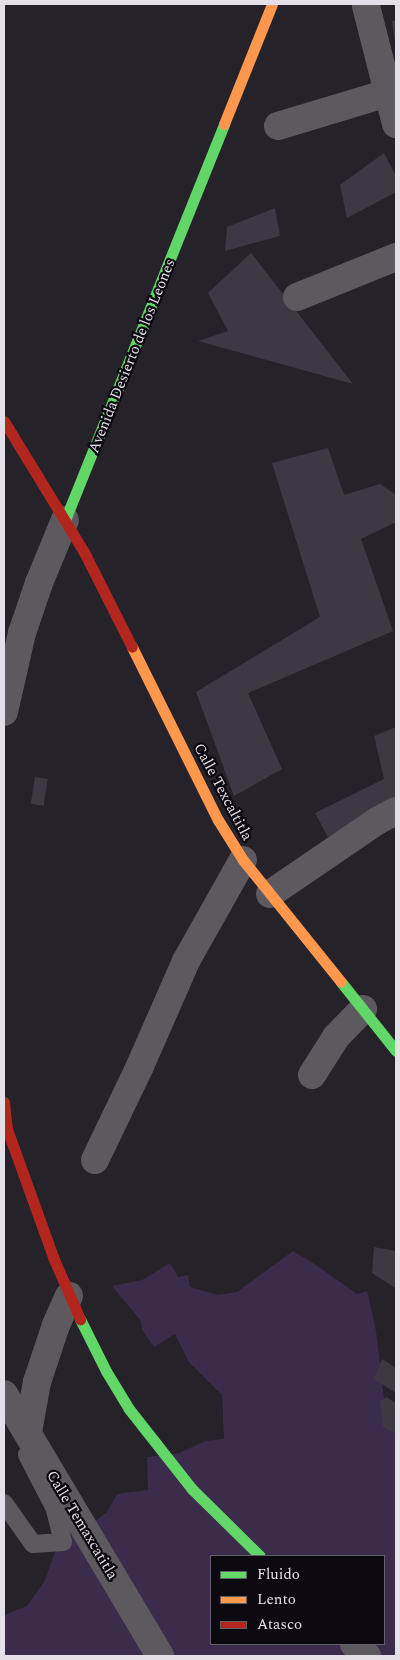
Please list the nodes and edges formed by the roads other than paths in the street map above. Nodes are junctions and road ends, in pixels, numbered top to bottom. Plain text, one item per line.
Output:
1 (272, 4) edge
2 (367, 5) edge
3 (386, 93) junction
4 (396, 124) edge
5 (278, 126) dead end
6 (396, 257) edge
7 (297, 297) dead end
8 (4, 421) edge
9 (65, 520) junction
10 (4, 712) edge
11 (396, 811) edge
12 (243, 860) junction
13 (270, 894) junction
14 (363, 1009) junction
15 (396, 1051) edge
16 (312, 1075) dead end
17 (4, 1102) edge
18 (95, 1160) dead end
19 (69, 1296) junction
20 (4, 1394) edge
21 (28, 1432) junction
22 (4, 1503) edge
23 (259, 1555) edge
24 (355, 1645) edge
25 (160, 1656) edge
26 (367, 1656) edge

1 - 9 street, Avenida Desierto de los Leones
2 - 3 street
3 - 4 street
3 - 5 street
6 - 7 street
8 - 9 street, Calle Texcaltitla
9 - 10 street, Avenida Desierto de los Leones
9 - 12 street, Calle Texcaltitla
11 - 13 street
12 - 13 street, Calle Texcaltitla
12 - 18 street
13 - 14 street, Calle Texcaltitla
14 - 15 street, Calle Texcaltitla
14 - 16 street
17 - 19 street
19 - 21 street
19 - 23 street
20 - 21 street, Calle Temaxcatitla
21 - 22 lane
21 - 25 street, Calle Temaxcatitla
24 - 26 street

